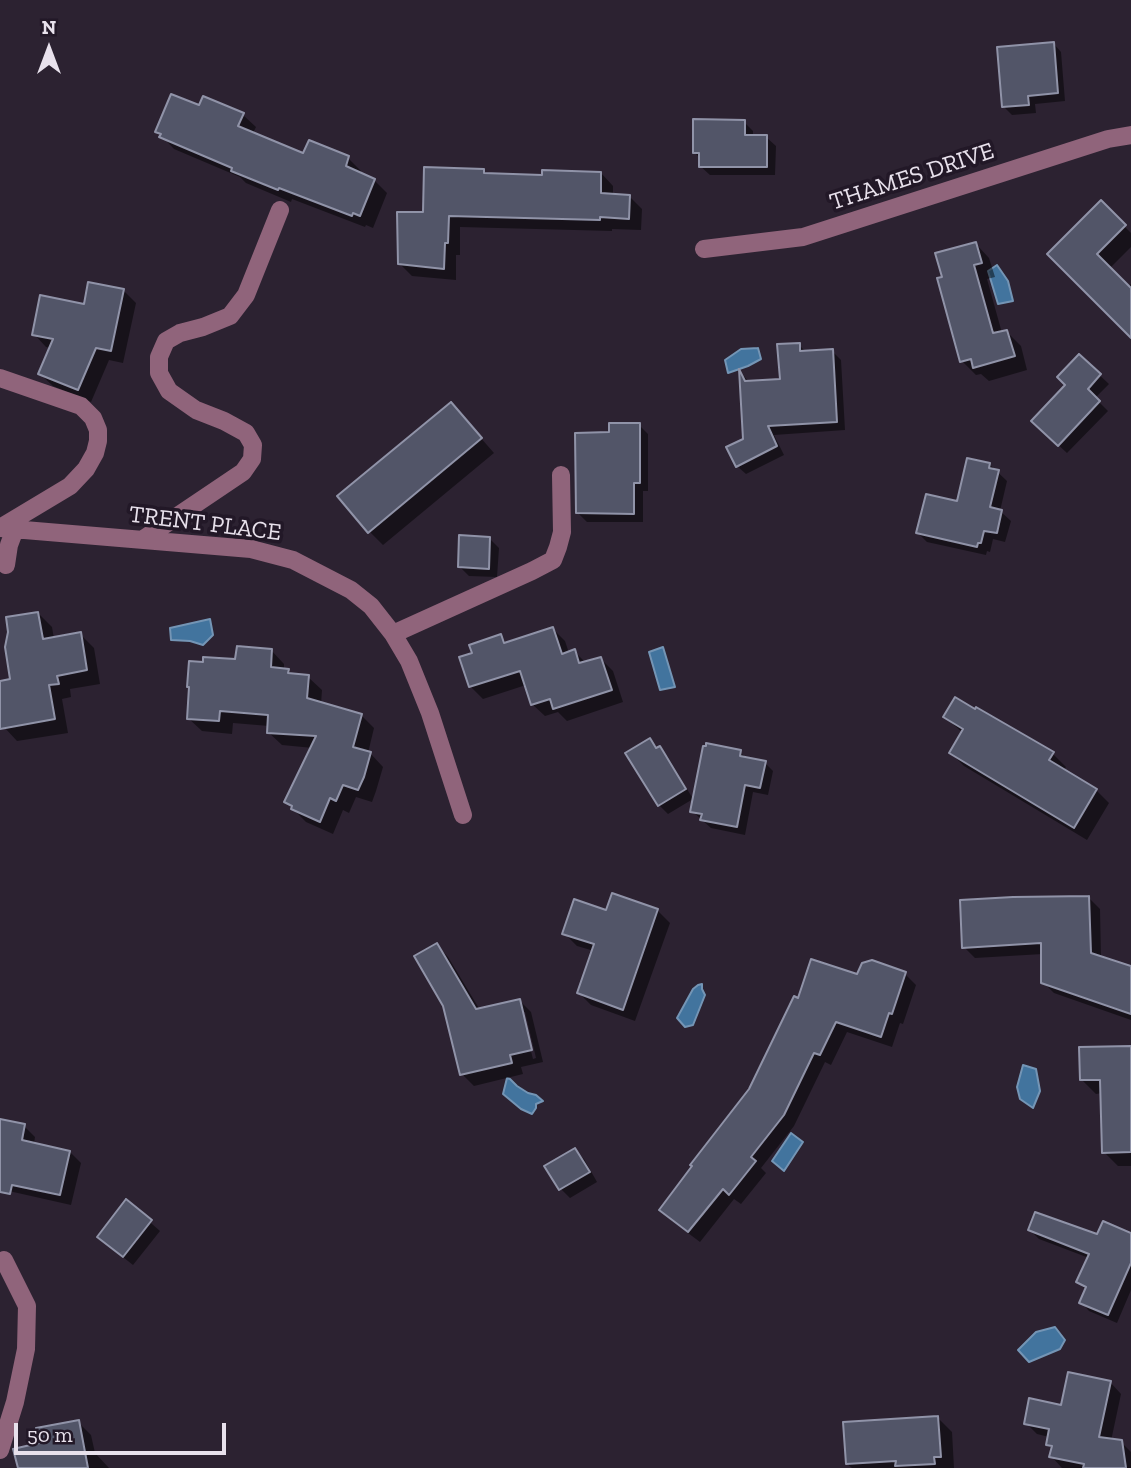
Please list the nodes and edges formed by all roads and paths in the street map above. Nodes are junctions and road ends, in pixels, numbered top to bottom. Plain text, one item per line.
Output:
1 (1131, 135) edge
2 (280, 210) dead end
3 (704, 249) dead end
4 (0, 378) edge
5 (561, 475) dead end
6 (5, 528) edge
7 (142, 540) junction
8 (6, 565) dead end
9 (393, 634) junction
10 (463, 816) dead end
11 (4, 1260) dead end
12 (0, 1450) edge

1 - 3 street, THAMES DRIVE
2 - 7 street
4 - 6 street
5 - 9 street
6 - 7 street, TRENT PLACE
6 - 8 street
7 - 9 street, TRENT PLACE
9 - 10 street, TRENT PLACE
11 - 12 street

